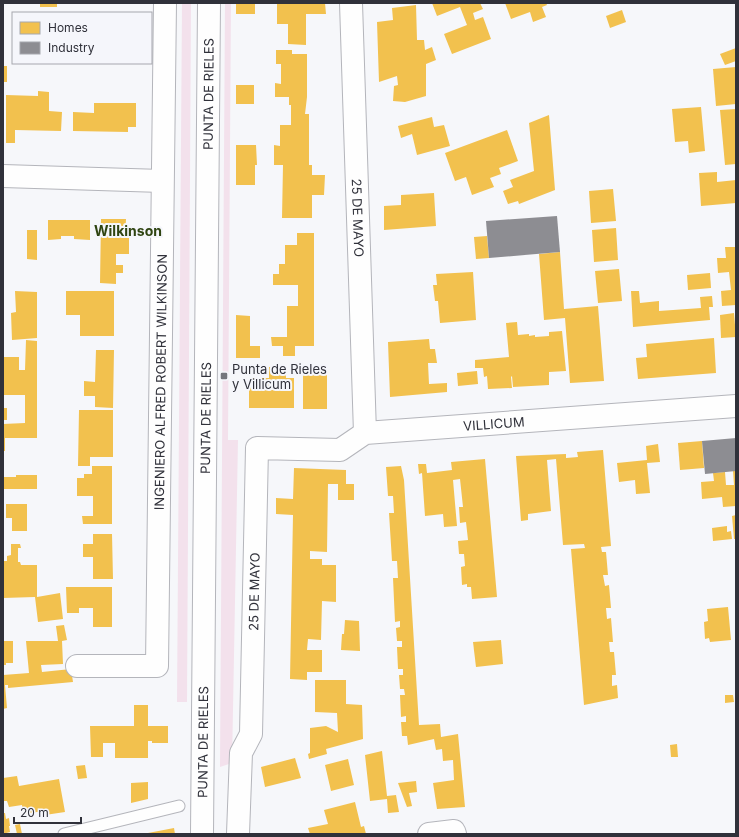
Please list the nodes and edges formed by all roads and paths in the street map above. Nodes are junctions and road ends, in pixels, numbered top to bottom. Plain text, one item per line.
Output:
1 (164, 3) edge
2 (208, 3) edge
3 (351, 3) edge
4 (3, 176) edge
5 (162, 181) junction
6 (736, 406) edge
7 (365, 434) junction
8 (256, 448) joint
9 (76, 666) dead end
10 (179, 806) dead end
11 (64, 834) edge
12 (202, 834) edge
13 (238, 834) edge
14 (429, 834) edge
15 (455, 834) edge

1 - 5 street, INGENIERO ALFRED ROBERT WILKINSON
2 - 12 street, PUNTA DE RIELES
3 - 7 street, 25 DE MAYO
4 - 5 street
5 - 9 street, INGENIERO ALFRED ROBERT WILKINSON
6 - 7 street, VILLICUM
7 - 8 street, VILLICUM
8 - 13 street, 25 DE MAYO
10 - 11 lane
14 - 15 street

